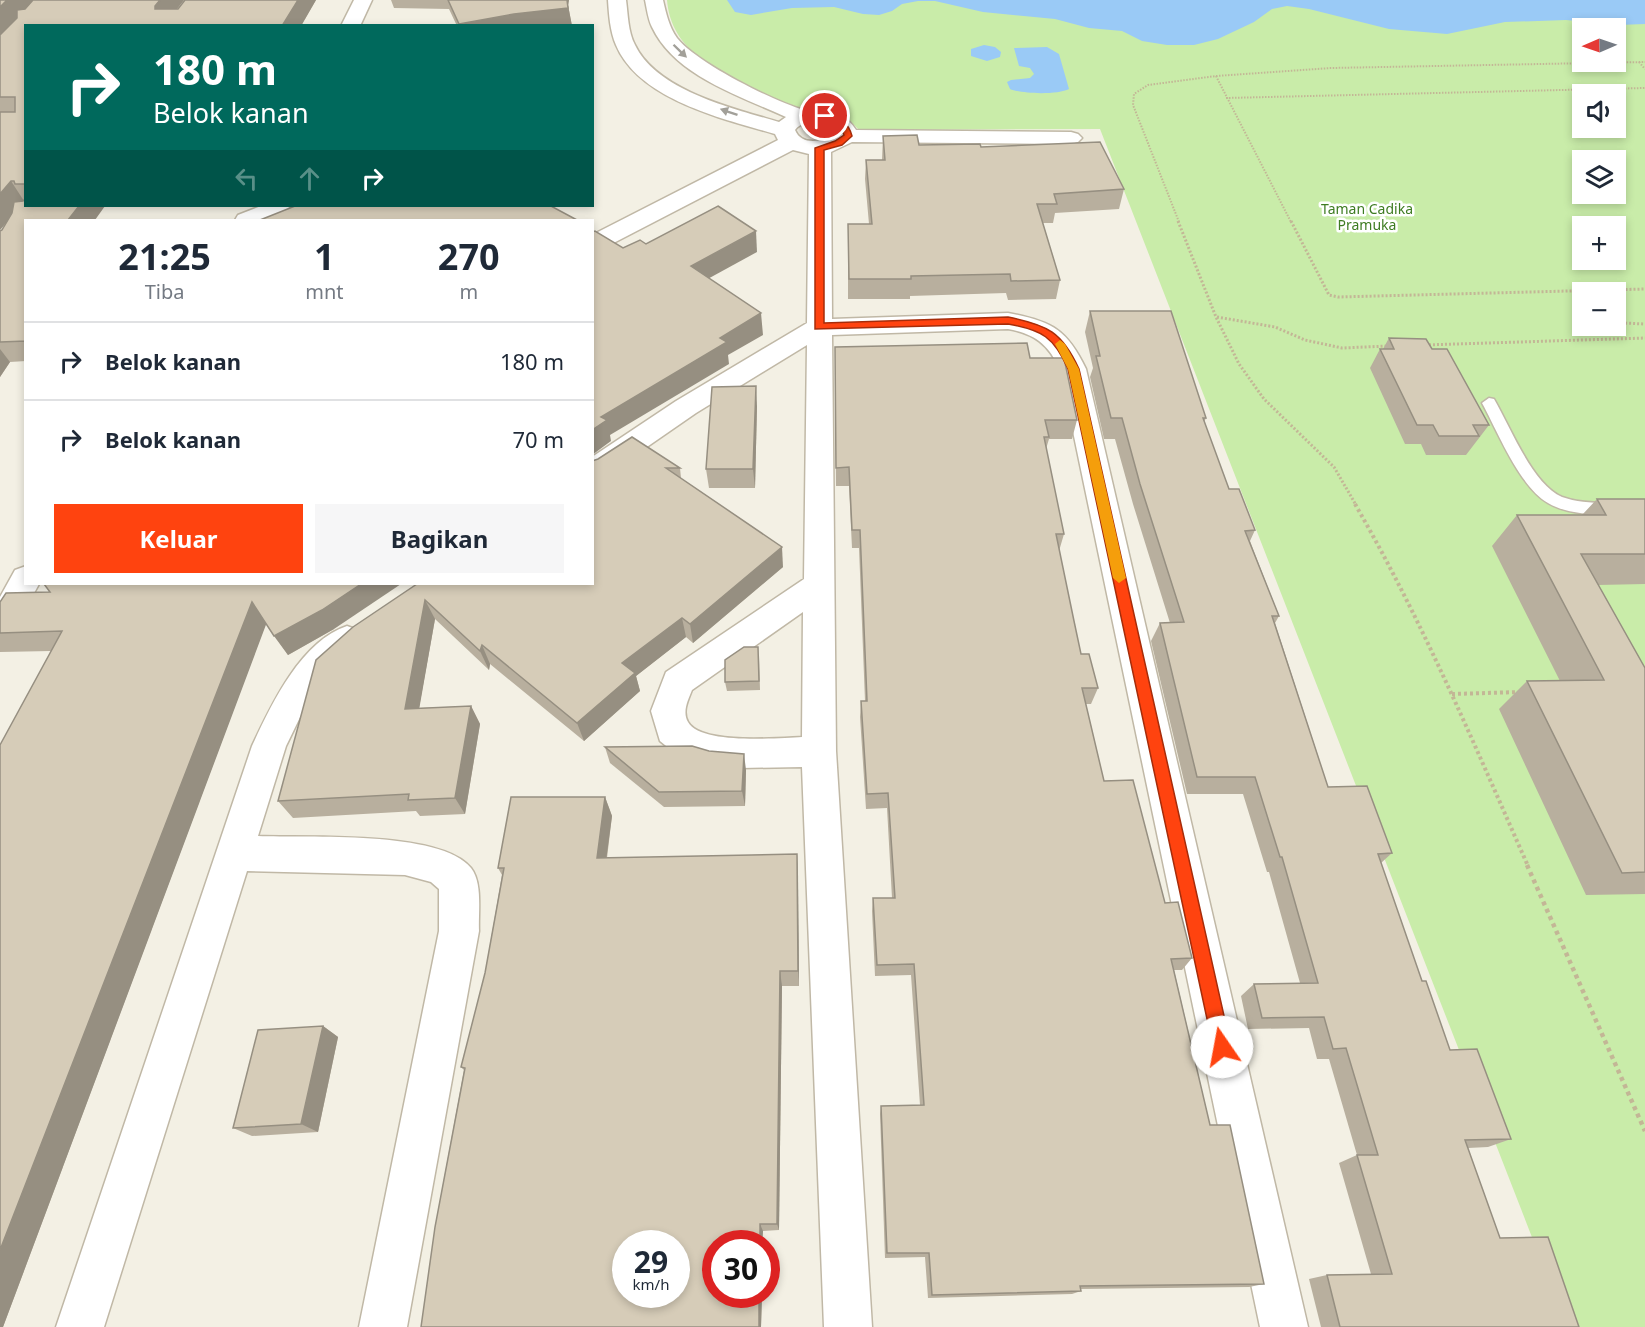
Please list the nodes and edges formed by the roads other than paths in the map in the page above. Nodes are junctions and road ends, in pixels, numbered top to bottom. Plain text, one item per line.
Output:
1 (363, 0) edge
2 (617, 0) edge
3 (654, 0) edge
4 (351, 24) edge
5 (804, 117) junction
6 (1071, 138) dead end
7 (811, 139) junction
8 (276, 207) edge
9 (246, 219) edge
10 (594, 244) edge
11 (818, 327) junction
12 (1489, 403) dead end
13 (594, 470) edge
14 (1645, 508) edge
15 (24, 566) edge
16 (0, 567) edge
17 (24, 582) edge
18 (820, 583) junction
19 (371, 622) edge
20 (0, 626) edge
21 (819, 751) junction
22 (235, 853) junction
23 (80, 1327) edge
24 (383, 1327) edge
25 (848, 1327) edge
26 (1284, 1327) edge

1 - 4 street
7 -> 2 street
3 -> 5 street
5 - 7 street
5 - 7 street
6 - 7 street
7 - 10 street
7 - 11 street
8 - 9 street
11 - 13 street
11 - 18 street
11 - 26 street
12 - 14 lane
15 - 16 street
17 - 20 street
18 - 21 street
18 - 21 street
19 - 22 street
21 - 25 street
22 - 23 street
22 - 24 street

